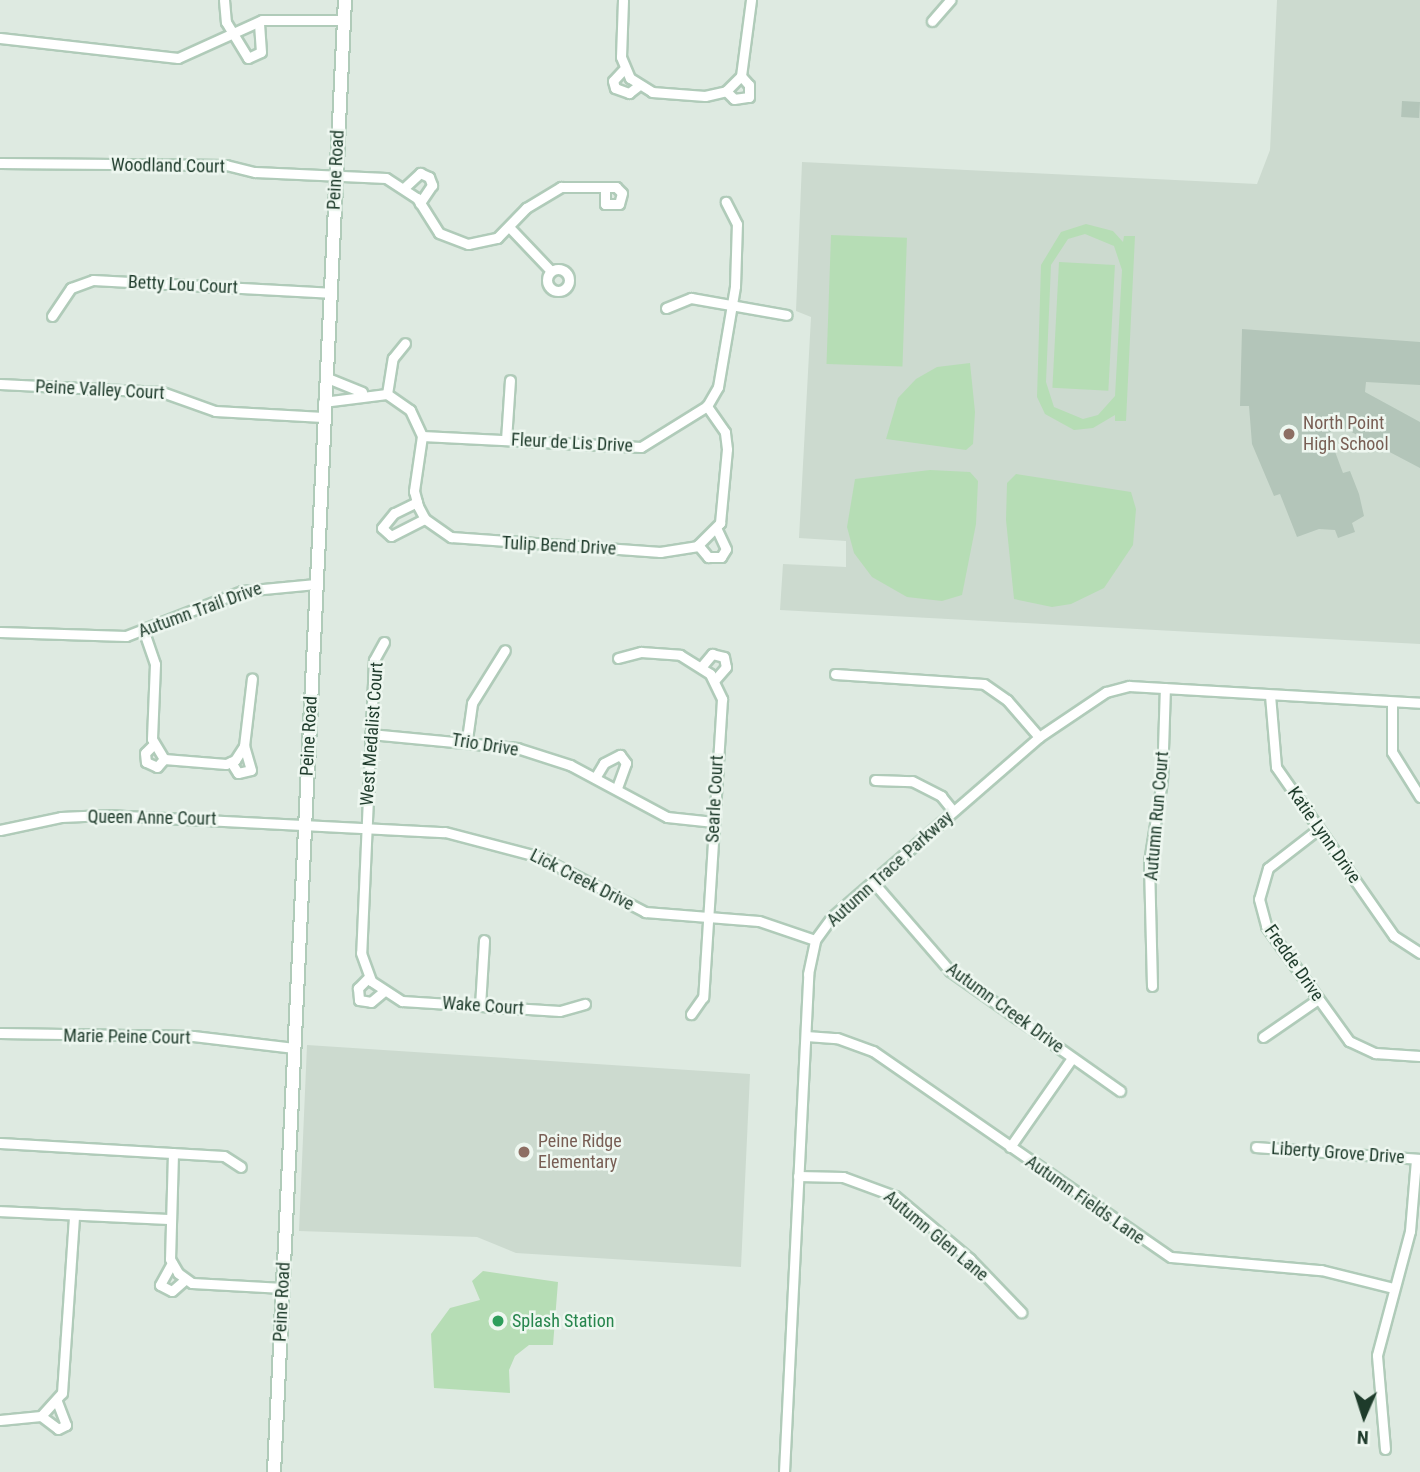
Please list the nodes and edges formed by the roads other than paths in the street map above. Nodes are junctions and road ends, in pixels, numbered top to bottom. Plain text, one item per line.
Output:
1 (224, 0) edge
2 (345, 0) edge
3 (623, 0) edge
4 (751, 0) edge
5 (950, 0) edge
6 (344, 20) junction
7 (932, 21) dead end
8 (259, 22) junction
9 (233, 32) junction
10 (0, 38) edge
11 (624, 69) junction
12 (741, 76) junction
13 (638, 86) junction
14 (726, 91) junction
15 (0, 163) edge
16 (336, 175) junction
17 (405, 187) junction
18 (605, 190) dead end
19 (726, 201) dead end
20 (419, 203) junction
21 (511, 229) junction
22 (551, 271) dead end
23 (330, 293) junction
24 (732, 303) junction
25 (666, 308) dead end
26 (787, 315) dead end
27 (52, 316) dead end
28 (405, 343) dead end
29 (325, 377) junction
30 (510, 380) dead end
31 (0, 384) edge
32 (367, 393) junction
33 (387, 394) junction
34 (323, 402) junction
35 (707, 406) junction
36 (323, 417) junction
37 (422, 436) junction
38 (506, 440) junction
39 (417, 502) junction
40 (425, 519) junction
41 (716, 528) junction
42 (698, 545) junction
43 (316, 584) junction
44 (0, 632) edge
45 (144, 632) junction
46 (384, 642) dead end
47 (505, 650) dead end
48 (618, 658) dead end
49 (702, 666) junction
50 (835, 674) dead end
51 (252, 678) dead end
52 (715, 681) junction
53 (1164, 688) junction
54 (1270, 695) junction
55 (1392, 702) junction
56 (1420, 703) edge
57 (370, 734) junction
58 (1039, 737) junction
59 (467, 740) junction
60 (244, 746) junction
61 (231, 762) junction
62 (595, 778) junction
63 (875, 780) dead end
64 (617, 788) junction
65 (1420, 797) edge
66 (953, 811) junction
67 (714, 822) junction
68 (305, 823) junction
69 (367, 827) junction
70 (0, 830) edge
71 (1317, 830) junction
72 (873, 882) junction
73 (709, 918) junction
74 (484, 940) dead end
75 (815, 940) junction
76 (1420, 953) edge
77 (369, 977) junction
78 (1152, 986) dead end
79 (383, 992) junction
80 (1318, 999) junction
81 (585, 1004) dead end
82 (480, 1006) junction
83 (691, 1014) dead end
84 (0, 1033) edge
85 (806, 1036) junction
86 (1263, 1037) dead end
87 (294, 1048) junction
88 (1420, 1056) edge
89 (1072, 1058) junction
90 (1119, 1091) dead end
91 (0, 1143) edge
92 (1010, 1147) junction
93 (1256, 1147) dead end
94 (173, 1153) junction
95 (1418, 1159) edge
96 (241, 1167) dead end
97 (799, 1176) junction
98 (0, 1211) edge
99 (74, 1215) junction
100 (169, 1219) junction
101 (172, 1263) junction
102 (186, 1279) junction
103 (283, 1288) junction
104 (1394, 1288) junction
105 (1021, 1312) dead end
106 (57, 1401) junction
107 (41, 1416) junction
108 (0, 1420) edge
109 (1385, 1449) dead end
110 (274, 1472) edge
111 (784, 1472) edge

1 - 9 street
2 - 6 street, Peine Road
3 - 11 street
4 - 12 street
5 - 7 street
6 - 8 street
6 - 16 street, Peine Road
8 - 9 street
8 - 9 street
9 - 10 street
11 - 13 street
11 - 13 street
12 - 14 street
12 - 14 street
13 - 14 street
15 - 16 street, Woodland Court
16 - 17 street, Woodland Court
16 - 23 street, Peine Road
17 - 20 street
17 - 20 street
18 - 21 street
19 - 24 street
20 - 21 street
21 - 22 street
23 - 27 street, Betty Lou Court
23 - 29 street, Peine Road
24 - 25 street
24 - 26 street
24 - 35 street
28 - 33 street
29 - 32 street
29 - 34 street, Peine Road
30 - 38 street
31 - 36 street, Peine Valley Court
32 - 33 street
32 - 34 street
33 - 37 street
34 - 36 street, Peine Road
35 - 38 street, Fleur de Lis Drive
35 - 41 street, Tulip Bend Drive
36 - 43 street, Peine Road
37 - 38 street, Fleur de Lis Drive
37 - 39 street
39 - 40 street
39 - 40 street
40 - 42 street, Tulip Bend Drive
41 - 42 street
41 - 42 street, Tulip Bend Drive
43 - 45 street, Autumn Trail Drive
43 - 68 street, Peine Road
44 - 45 street, Autumn Trail Drive
45 - 61 street
46 - 57 street, West Medalist Court
47 - 59 street
48 - 49 street, Searle Court
49 - 52 street, Searle Court
49 - 52 street, Searle Court
50 - 58 street
51 - 60 street
52 - 67 street, Searle Court
53 - 54 street, Autumn Trace Parkway
53 - 58 street, Autumn Trace Parkway
53 - 78 street, Autumn Run Court
54 - 55 street, Autumn Trace Parkway
54 - 71 street, Katie Lynn Drive
55 - 56 street, Autumn Trace Parkway
55 - 65 street
57 - 59 street, Trio Drive
57 - 69 street, West Medalist Court
58 - 66 street, Autumn Trace Parkway
59 - 62 street, Trio Drive
60 - 61 street
60 - 61 street
62 - 64 street, Trio Drive
62 - 64 street
63 - 66 street
64 - 67 street, Trio Drive
66 - 72 street, Autumn Trace Parkway
67 - 73 street, Searle Court
68 - 69 street, Lick Creek Drive
68 - 70 street, Queen Anne Court
68 - 87 street, Peine Road
69 - 73 street, Lick Creek Drive
69 - 77 street, Wake Court
71 - 76 street, Katie Lynn Drive
71 - 80 street, Fredde Drive
72 - 75 street, Autumn Trace Parkway
72 - 89 street, Autumn Creek Drive
73 - 75 street, Lick Creek Drive
73 - 83 street, Searle Court
74 - 82 street
75 - 85 street, Autumn Trace Parkway
77 - 79 street
77 - 79 street, Wake Court
79 - 82 street, Wake Court
80 - 86 street
80 - 88 street, Fredde Drive
81 - 82 street, Wake Court
84 - 87 street, Marie Peine Court
85 - 92 street, Autumn Fields Lane
85 - 97 street, Autumn Trace Parkway
87 - 103 street, Peine Road
89 - 90 street, Autumn Creek Drive
89 - 92 street
91 - 94 street
92 - 104 street, Autumn Fields Lane
93 - 95 street, Liberty Grove Drive
94 - 96 street
94 - 100 street
95 - 104 street
97 - 105 street, Autumn Glen Lane
97 - 111 street, Autumn Trace Parkway
98 - 99 street
99 - 100 street
99 - 106 street
100 - 101 street
101 - 102 street
101 - 102 street
102 - 103 street
103 - 110 street, Peine Road
104 - 109 street
106 - 107 street
106 - 107 street
107 - 108 street

